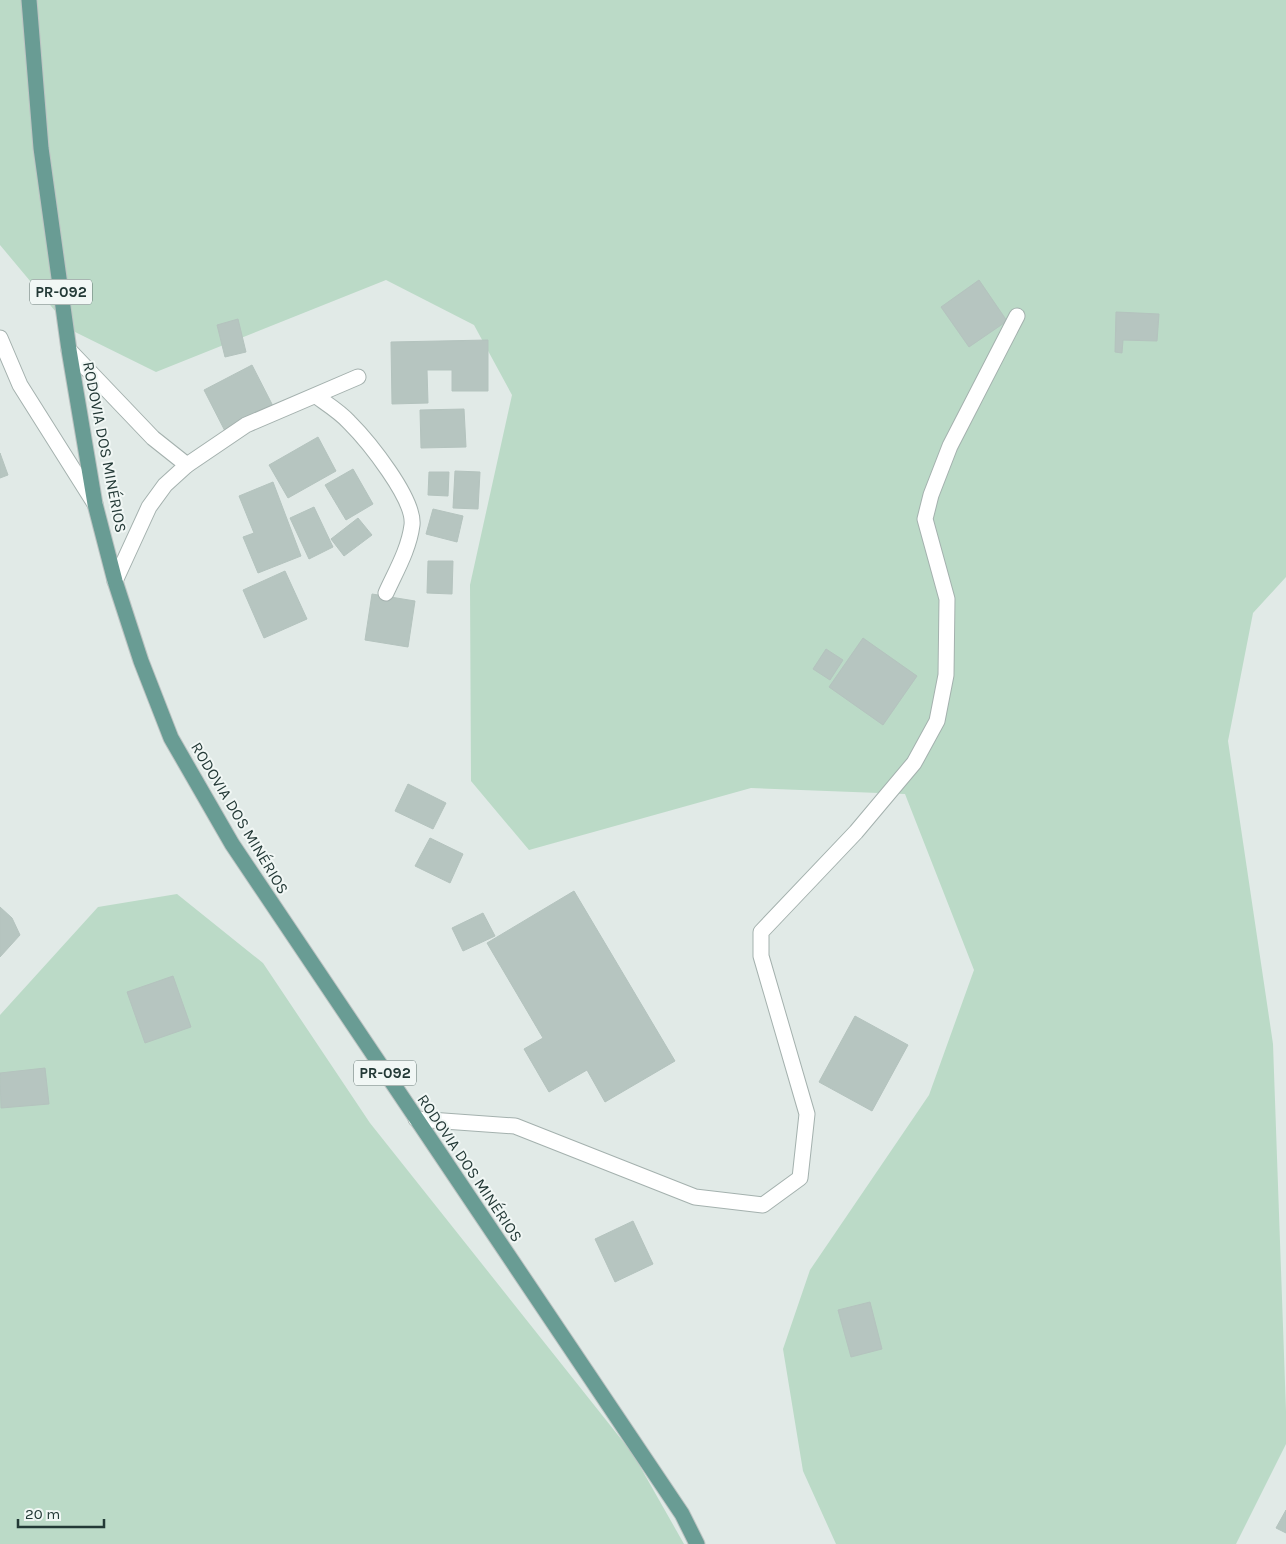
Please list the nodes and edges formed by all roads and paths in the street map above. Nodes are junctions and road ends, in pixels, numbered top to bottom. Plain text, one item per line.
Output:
1 (29, 0) edge
2 (1017, 316) dead end
3 (0, 338) edge
4 (69, 350) junction
5 (358, 376) dead end
6 (316, 396) junction
7 (186, 465) junction
8 (95, 504) junction
9 (115, 581) junction
10 (386, 593) dead end
11 (416, 1119) junction
12 (697, 1544) edge

1 - 4 main road, RODOVIA DOS MINÉRIOS / PR-092
2 - 11 street
3 - 8 street
4 - 7 street
4 - 8 main road, RODOVIA DOS MINÉRIOS / PR-092
5 - 6 street
6 - 7 street
6 - 10 street
7 - 9 street
8 - 9 main road, RODOVIA DOS MINÉRIOS / PR-092
9 - 11 main road, RODOVIA DOS MINÉRIOS / PR-092
11 - 12 main road, RODOVIA DOS MINÉRIOS / PR-092

